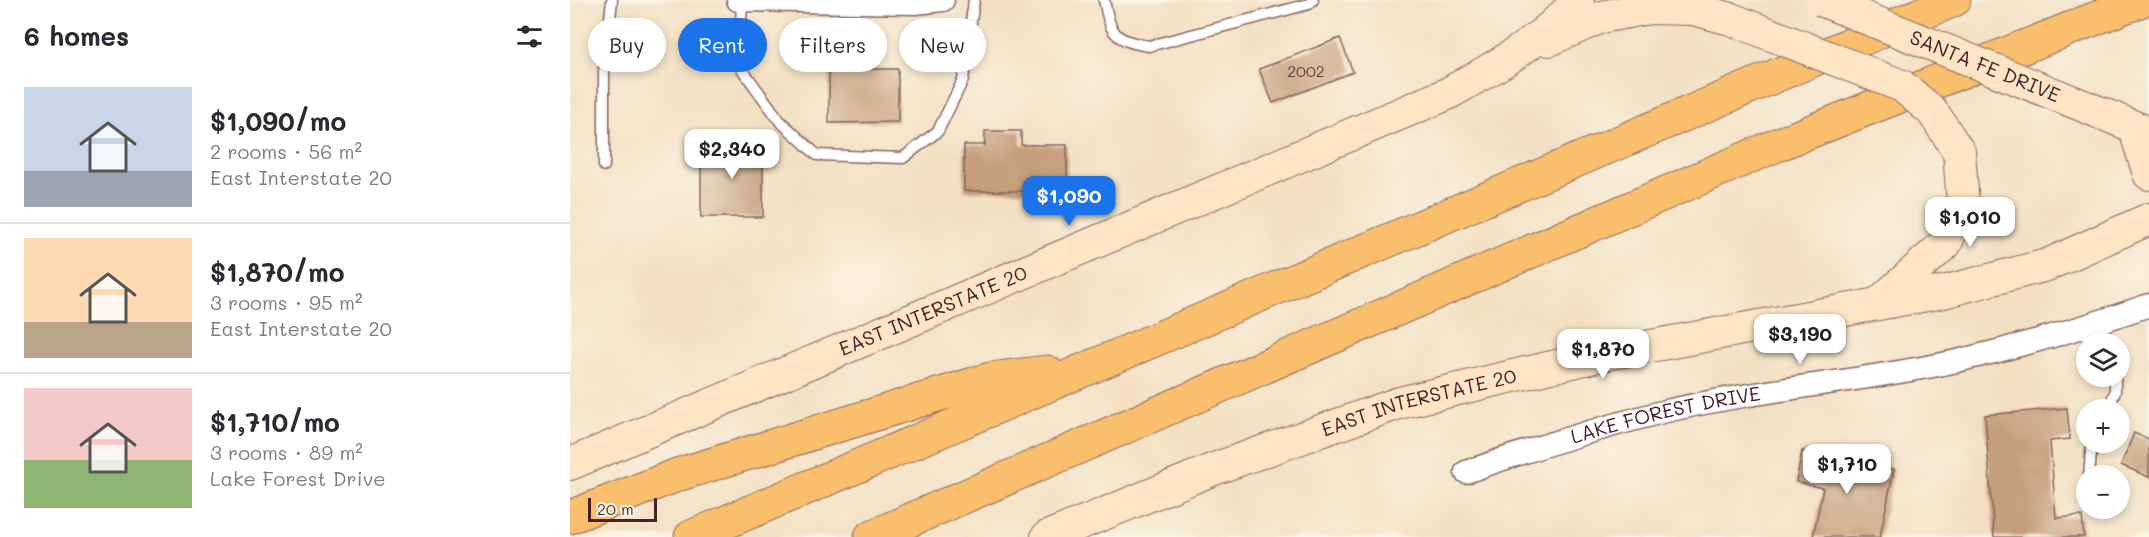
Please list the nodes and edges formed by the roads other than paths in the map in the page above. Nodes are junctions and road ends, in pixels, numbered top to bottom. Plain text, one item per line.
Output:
1 (612, 0) edge
2 (740, 0) edge
3 (943, 0) edge
4 (974, 0) edge
5 (1104, 0) edge
6 (1313, 0) edge
7 (1821, 0) edge
8 (1954, 0) edge
9 (2142, 0) edge
10 (1571, 4) edge
11 (1512, 57) junction
12 (2142, 130) edge
13 (604, 166) dead end
14 (2149, 174) edge
15 (2149, 219) edge
16 (1881, 302) junction
17 (2149, 305) edge
18 (2093, 333) edge
19 (2076, 338) edge
20 (1084, 368) junction
21 (570, 464) edge
22 (1466, 472) dead end
23 (570, 517) edge
24 (691, 537) edge
25 (871, 537) edge
26 (1047, 537) edge

1 - 13 lane
2 - 3 street
2 - 4 lane
5 - 6 lane
7 - 12 main road, SANTA FE DRIVE, bridge
8 - 20 highway
9 - 25 highway
10 - 11 main road, EAST INTERSTATE 20
11 - 16 main road, bridge
11 - 21 main road, EAST INTERSTATE 20
12 - 14 main road
15 - 16 main road, EAST INTERSTATE 20
16 - 26 main road, EAST INTERSTATE 20
17 - 18 street, LAKE FOREST DRIVE
19 - 22 street, LAKE FOREST DRIVE
20 - 23 highway
20 - 24 highway

